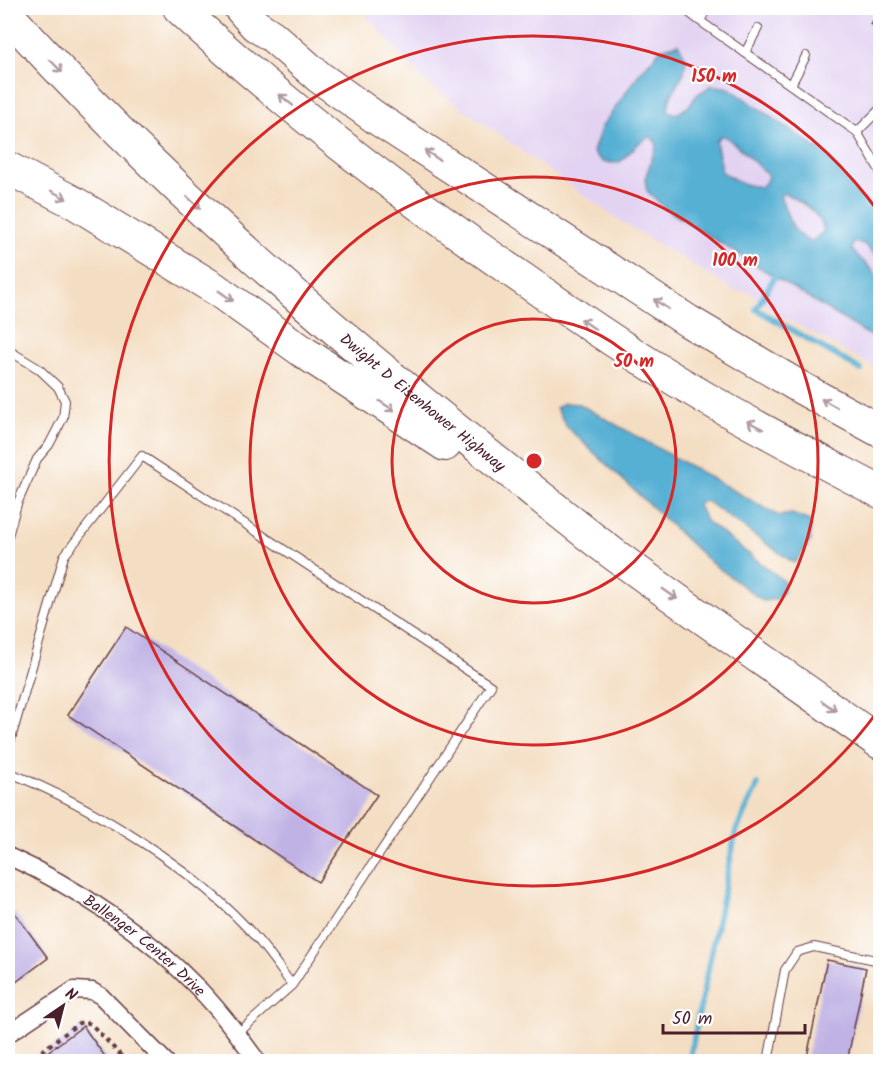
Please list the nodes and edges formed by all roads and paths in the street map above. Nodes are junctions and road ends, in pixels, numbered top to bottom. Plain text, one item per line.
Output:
1 (179, 8) edge
2 (683, 8) edge
3 (707, 8) edge
4 (248, 16) edge
5 (11, 19) edge
6 (700, 21) junction
7 (758, 28) dead end
8 (745, 53) junction
9 (807, 56) dead end
10 (791, 85) junction
11 (880, 109) edge
12 (857, 132) junction
13 (8, 168) edge
14 (880, 171) edge
15 (482, 251) junction
16 (8, 350) edge
17 (880, 431) edge
18 (880, 492) edge
19 (8, 536) edge
20 (622, 560) junction
21 (880, 743) edge
22 (8, 749) edge
23 (8, 772) edge
24 (8, 856) edge
25 (880, 961) edge
26 (292, 984) junction
27 (8, 1034) edge
28 (237, 1034) junction
29 (27, 1062) edge
30 (127, 1062) edge
31 (166, 1062) edge
32 (258, 1062) edge
33 (768, 1062) edge

15 -> 1 highway
2 - 6 lane
3 - 6 lane
4 - 15 highway
17 -> 4 highway
5 -> 20 highway, Dwight D Eisenhower Highway
6 - 8 lane
7 - 8 lane
8 - 10 lane
9 - 10 lane
10 - 12 lane
11 - 12 lane
12 - 14 lane
13 -> 20 highway
18 -> 15 highway
16 - 19 lane
20 -> 21 highway, Dwight D Eisenhower Highway
22 - 26 lane
23 - 26 lane
24 - 28 street, Ballenger Center Drive
25 - 33 lane
26 - 28 lane
27 - 31 street
28 - 32 street, Ballenger Center Drive
29 - 30 path

